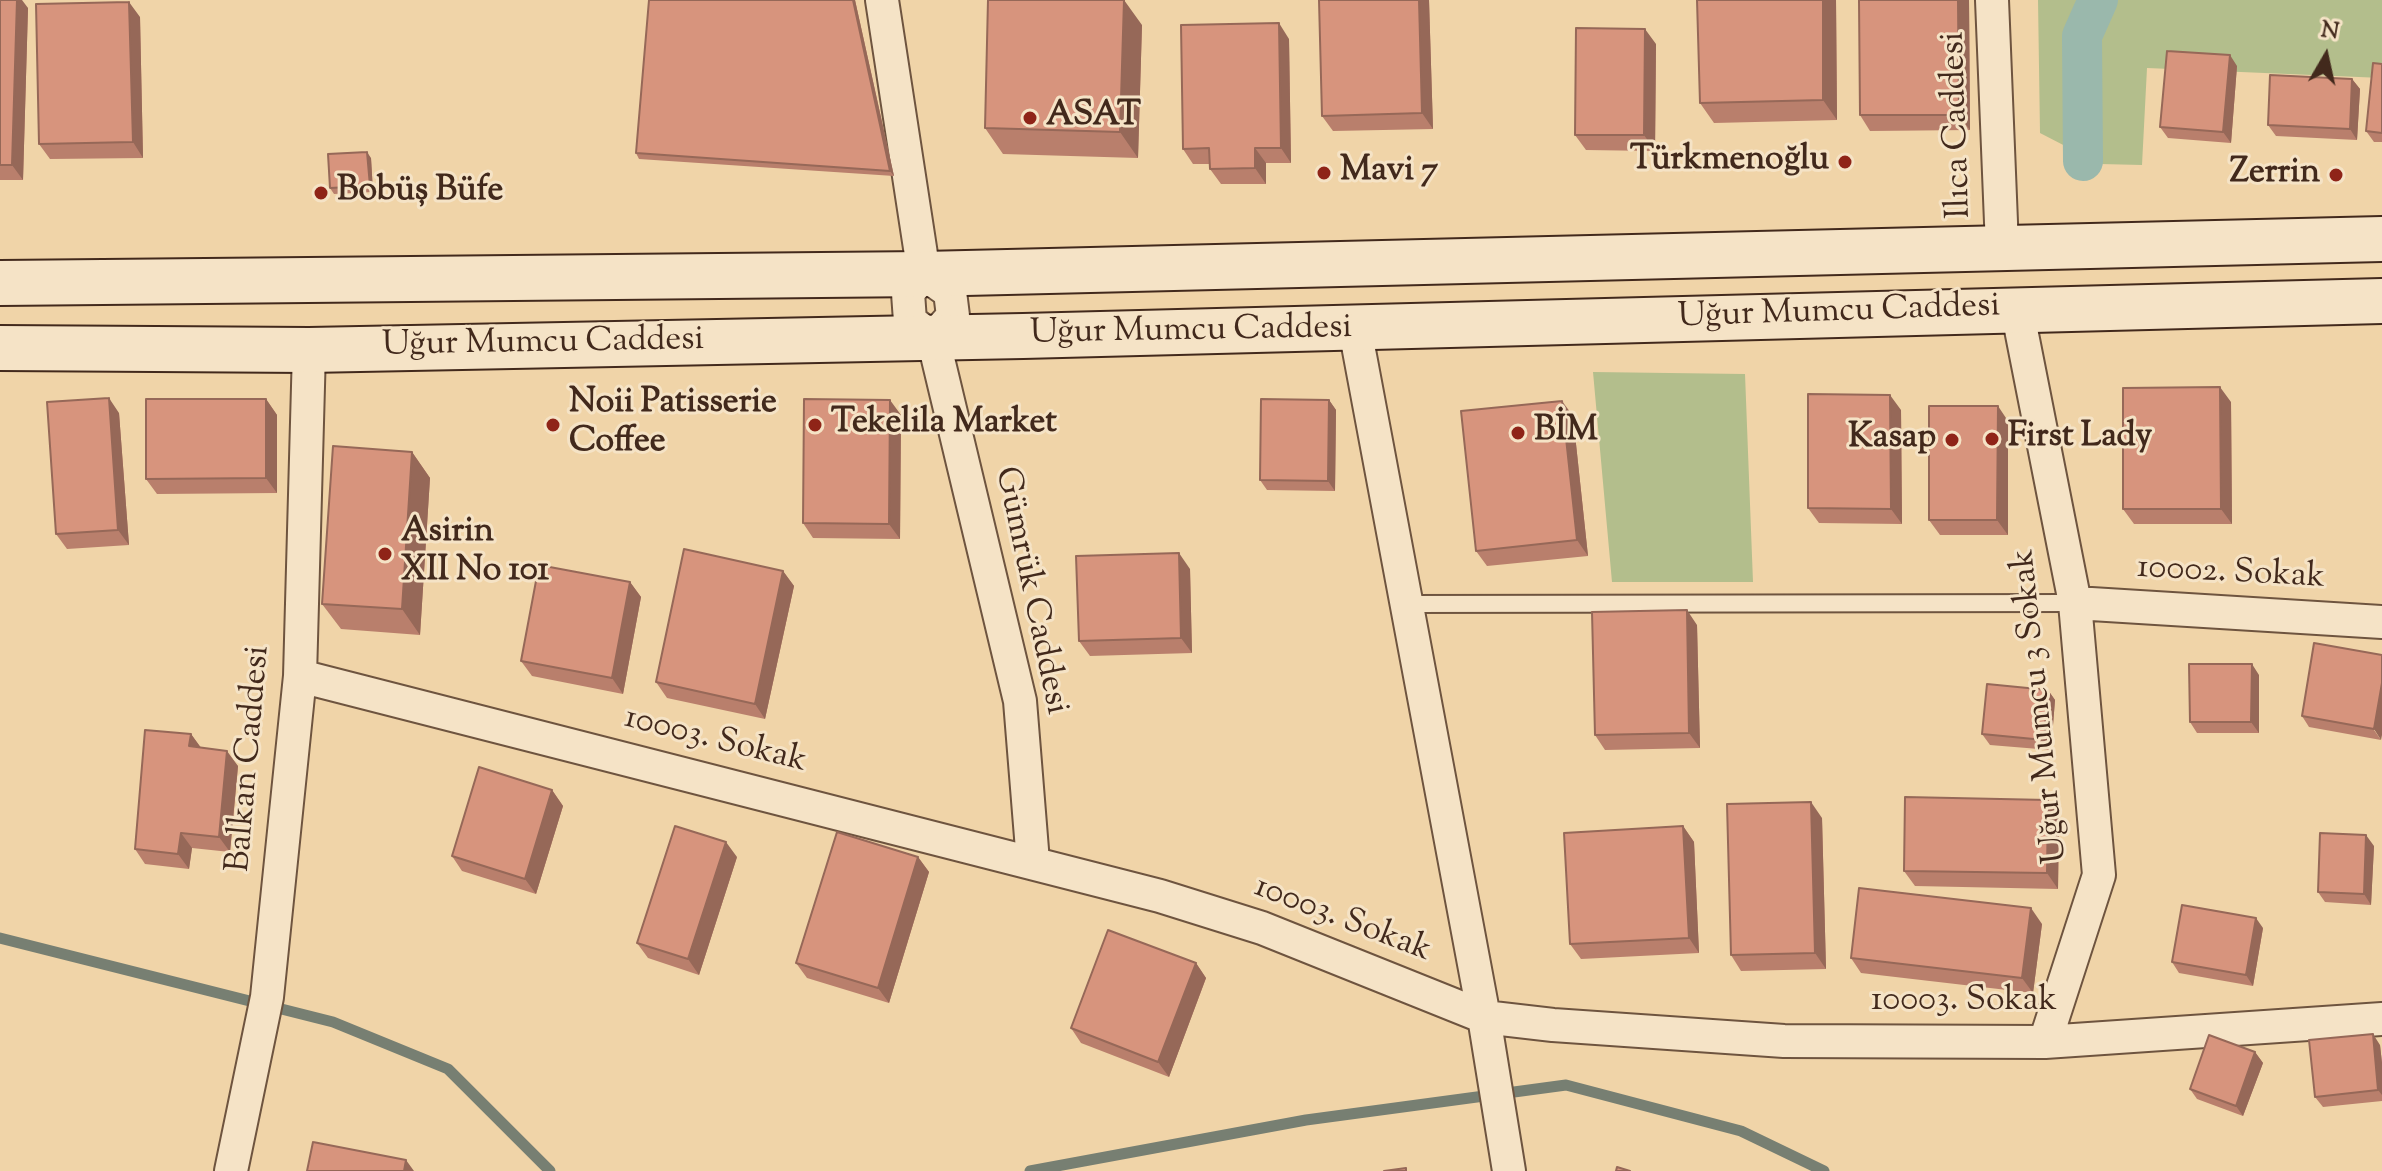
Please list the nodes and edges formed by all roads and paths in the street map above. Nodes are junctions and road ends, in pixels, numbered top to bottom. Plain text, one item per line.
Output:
1 (882, 0) edge
2 (1992, 0) edge
3 (2382, 239) edge
4 (2002, 247) junction
5 (924, 274) junction
6 (0, 283) edge
7 (2382, 301) edge
8 (2017, 309) junction
9 (1355, 329) junction
10 (933, 338) junction
11 (0, 348) edge
12 (309, 350) junction
13 (2075, 603) junction
14 (1407, 604) junction
15 (2382, 622) edge
16 (300, 676) junction
17 (1033, 862) junction
18 (1484, 1017) junction
19 (2382, 1019) edge
20 (2045, 1042) junction
21 (231, 1171) edge
22 (1509, 1171) edge

1 - 5 street
2 - 4 street, Ilıca Caddesi
3 - 4 main road, Uğur Mumcu Caddesi
4 - 5 main road, Uğur Mumcu Caddesi
5 - 6 main road, Uğur Mumcu Caddesi
5 - 10 street, Gümrük Caddesi
7 - 8 main road, Uğur Mumcu Caddesi
8 - 9 main road, Uğur Mumcu Caddesi
8 - 13 street, Uğur Mumcu 3 Sokak
9 - 10 main road, Uğur Mumcu Caddesi
9 - 14 street
10 - 12 main road, Uğur Mumcu Caddesi
10 - 17 street, Gümrük Caddesi
11 - 12 main road, Uğur Mumcu Caddesi
12 - 16 street, Balkan Caddesi
13 - 14 lane
13 - 15 street, 10002. Sokak
13 - 20 street, Uğur Mumcu 3 Sokak
14 - 18 street
16 - 17 street, 10003. Sokak
16 - 21 street, Balkan Caddesi
17 - 18 street, 10003. Sokak
18 - 20 street, 10003. Sokak
18 - 22 street
19 - 20 street, 10003. Sokak

